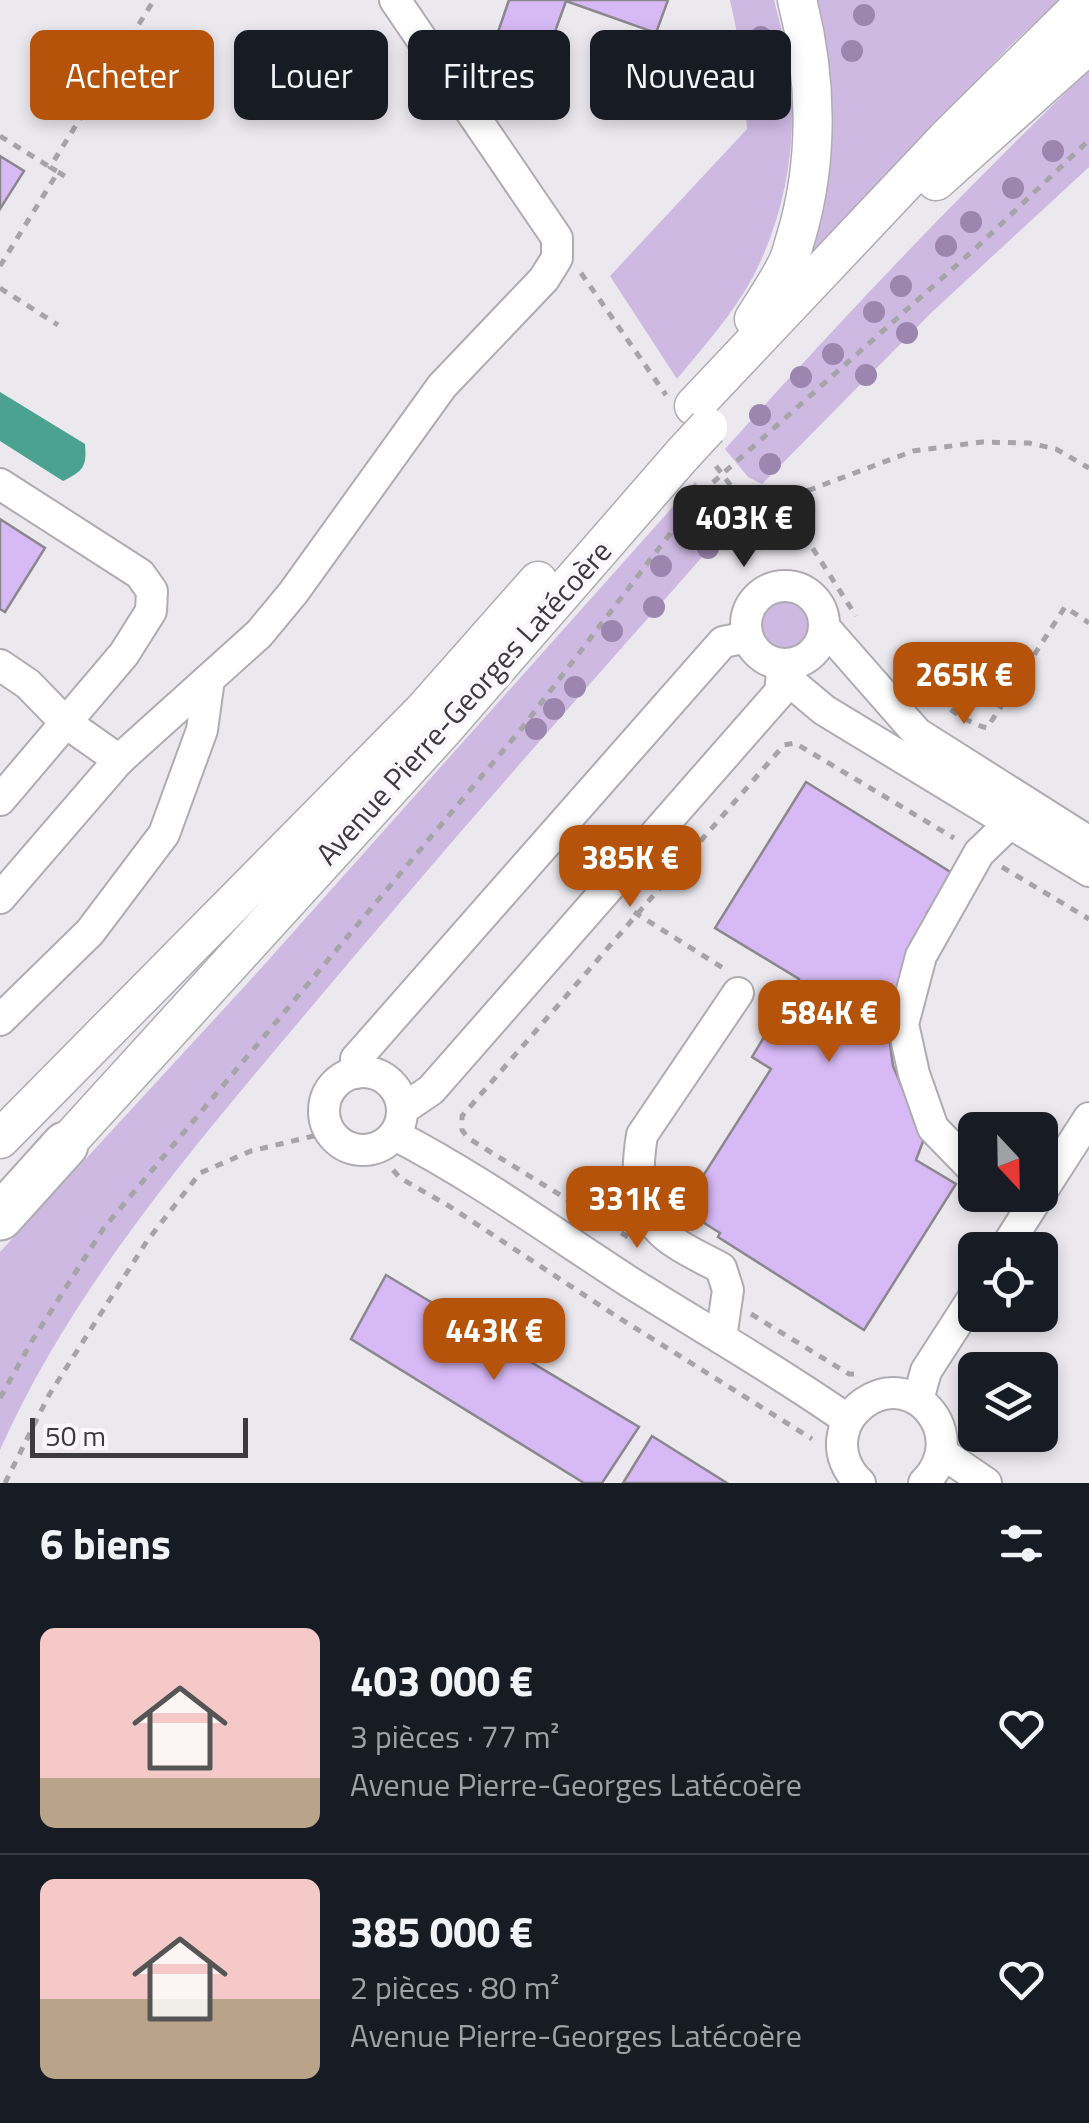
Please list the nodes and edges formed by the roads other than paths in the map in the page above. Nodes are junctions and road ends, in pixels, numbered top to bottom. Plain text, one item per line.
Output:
1 (395, 0) edge
2 (797, 0) edge
3 (1088, 0) edge
4 (1089, 20) edge
5 (1089, 44) edge
6 (936, 181) junction
7 (689, 429) junction
8 (0, 484) edge
9 (824, 627) junction
10 (748, 637) junction
11 (785, 664) junction
12 (0, 665) edge
13 (209, 679) junction
14 (65, 722) junction
15 (119, 760) junction
16 (0, 800) edge
17 (1010, 823) junction
18 (1089, 842) edge
19 (1089, 872) edge
20 (0, 898) edge
21 (738, 993) road end
22 (0, 1020) edge
23 (356, 1072) junction
24 (1089, 1118) edge
25 (391, 1131) junction
26 (0, 1139) edge
27 (65, 1145) junction
28 (958, 1154) edge
29 (1058, 1160) edge
30 (0, 1206) edge
31 (0, 1217) edge
32 (958, 1321) edge
33 (721, 1338) junction
34 (918, 1400) junction
35 (848, 1420) junction
36 (942, 1453) junction
37 (860, 1483) edge
38 (924, 1483) edge
39 (986, 1483) edge

1 - 13 street
2 - 7 main road
3 - 7 main road, Avenue Pierre-Georges Latécoère
4 - 6 main road, Avenue Pierre-Georges Latécoère
5 - 6 main road
6 - 7 main road, Avenue Pierre-Georges Latécoère
7 - 26 main road, Avenue Pierre-Georges Latécoère
7 - 27 main road, Avenue Pierre-Georges Latécoère
8 - 14 street
9 - 10 street
9 - 11 street
9 - 18 street
10 - 11 street
10 - 23 street
11 - 17 street
11 - 25 street
12 - 14 street
13 - 15 street
13 - 22 street
14 - 15 street
14 - 16 street
15 - 20 street
17 - 19 street
17 - 28 street
21 - 33 street
23 - 25 street
23 - 25 street
24 - 29 street
25 - 33 street
27 - 30 main road, Avenue Pierre-Georges Latécoère
27 - 31 highway
32 - 34 street
33 - 35 street
34 - 35 street
34 - 36 street
35 - 37 street
36 - 38 street
36 - 39 street

